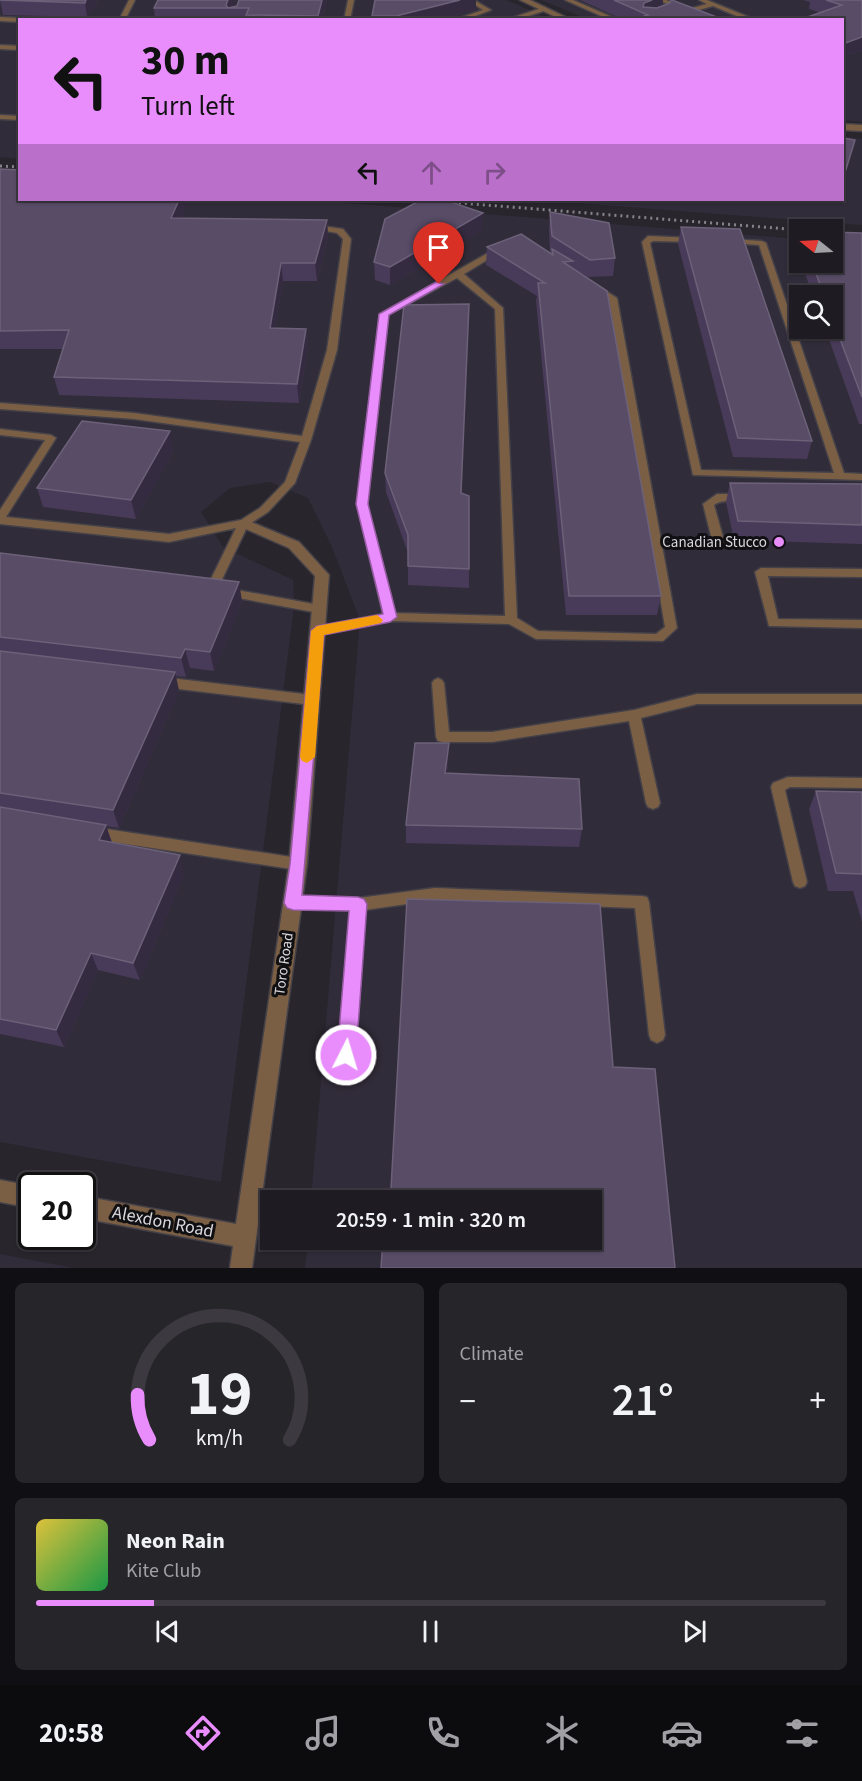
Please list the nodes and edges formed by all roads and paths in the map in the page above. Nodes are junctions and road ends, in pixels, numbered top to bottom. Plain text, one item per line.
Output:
1 (132, 0) edge
2 (351, 0) edge
3 (470, 0) edge
4 (524, 0) edge
5 (549, 0) edge
6 (568, 0) edge
7 (661, 0) edge
8 (702, 0) edge
9 (533, 4) junction
10 (713, 4) junction
11 (545, 9) junction
12 (689, 11) junction
13 (123, 18) edge
14 (347, 18) edge
15 (463, 18) edge
16 (515, 18) edge
17 (565, 18) edge
18 (611, 18) edge
19 (707, 18) edge
20 (748, 18) edge
21 (0, 19) edge
22 (18, 20) edge
23 (0, 47) edge
24 (18, 48) edge
25 (0, 117) edge
26 (18, 118) edge
27 (844, 127) edge
28 (862, 128) edge
29 (304, 225) edge
30 (707, 240) edge
31 (718, 241) edge
32 (511, 244) edge
33 (458, 274) junction
34 (586, 281) edge
35 (0, 406) edge
36 (0, 432) edge
37 (306, 440) junction
38 (840, 476) junction
39 (862, 477) edge
40 (760, 498) edge
41 (0, 519) edge
42 (244, 524) junction
43 (718, 544) dead end
44 (862, 573) edge
45 (319, 609) junction
46 (390, 617) junction
47 (511, 620) junction
48 (862, 624) edge
49 (317, 631) junction
50 (150, 680) edge
51 (438, 683) dead end
52 (862, 699) edge
53 (312, 700) junction
54 (634, 715) junction
55 (862, 783) edge
56 (653, 803) dead end
57 (80, 831) edge
58 (298, 864) junction
59 (800, 882) dead end
60 (293, 903) junction
61 (358, 904) junction
62 (657, 1035) dead end
63 (346, 1055) dead end
64 (0, 1191) edge
65 (18, 1194) edge
66 (96, 1210) edge
67 (244, 1237) junction
68 (241, 1268) edge

1 - 13 lane
2 - 14 lane
3 - 15 lane
4 - 9 street
5 - 9 lane
6 - 18 lane
7 - 12 lane
8 - 10 lane
9 - 11 street
10 - 12 lane
10 - 20 lane
11 - 16 lane
11 - 17 street
12 - 19 lane
21 - 22 lane
23 - 24 lane
25 - 26 lane
27 - 28 street
29 - 37 lane
30 - 38 lane
31 - 38 lane
32 - 33 lane
33 - 46 lane
33 - 47 lane
34 - 47 lane
35 - 37 lane
36 - 41 lane
37 - 42 lane
38 - 39 lane
40 - 43 lane
41 - 42 lane
42 - 45 street, Toro Road
42 - 45 lane
44 - 48 lane
45 - 49 street, Toro Road
46 - 47 lane
46 - 49 lane
49 - 53 street, Toro Road
50 - 53 lane
51 - 54 lane
52 - 54 lane
53 - 58 street, Toro Road
54 - 56 lane
55 - 59 lane
57 - 58 lane
58 - 60 street, Toro Road
60 - 61 lane
60 - 67 street, Toro Road
61 - 62 lane
61 - 63 lane
64 - 65 street
66 - 67 street, Alexdon Road
67 - 68 street, Toro Road

